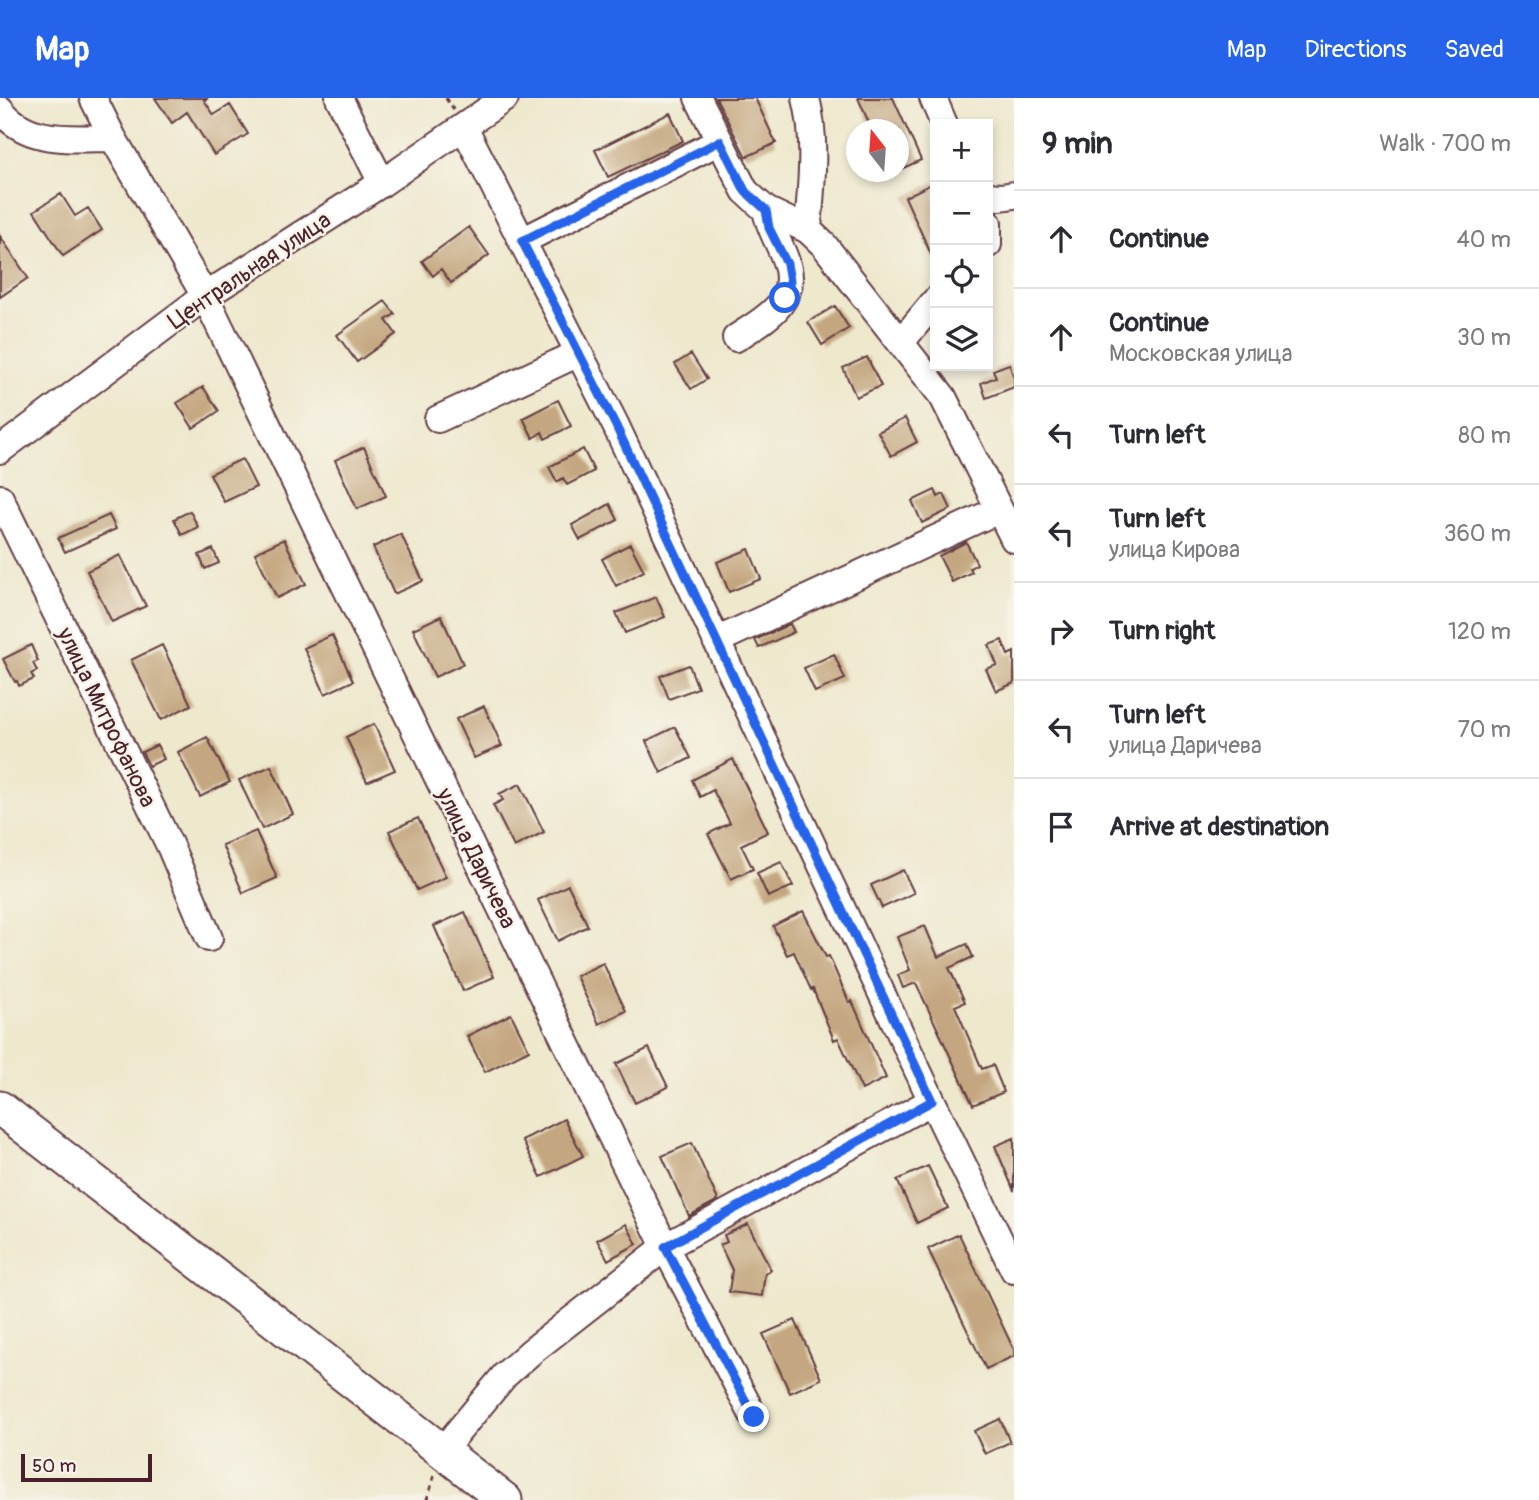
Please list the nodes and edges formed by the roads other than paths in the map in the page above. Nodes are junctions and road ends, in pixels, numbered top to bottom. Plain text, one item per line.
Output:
1 (93, 98) edge
2 (339, 98) edge
3 (505, 98) edge
4 (698, 98) edge
5 (806, 98) edge
6 (933, 98) edge
7 (0, 109) edge
8 (942, 119) edge
9 (464, 127) junction
10 (49, 137) junction
11 (113, 138) junction
12 (0, 140) edge
13 (720, 141) junction
14 (382, 183) junction
15 (1014, 195) edge
16 (993, 196) edge
17 (766, 210) junction
18 (808, 229) junction
19 (522, 241) junction
20 (205, 296) junction
21 (930, 307) edge
22 (736, 338) dead end
23 (901, 342) junction
24 (579, 353) junction
25 (438, 419) dead end
26 (0, 450) edge
27 (0, 498) edge
28 (998, 510) junction
29 (1014, 538) edge
30 (716, 641) junction
31 (209, 938) dead end
32 (932, 1101) junction
33 (0, 1108) edge
34 (665, 1247) junction
35 (1014, 1270) edge
36 (754, 1417) dead end
37 (442, 1451) junction
38 (505, 1500) edge

1 - 11 street, улица Даричева
2 - 14 street
3 - 9 street, Центральная улица
4 - 13 street
5 - 18 street
6 - 8 street
7 - 10 street
9 - 14 street, Центральная улица
9 - 19 street
10 - 11 street
10 - 12 street
11 - 20 street, улица Даричева
13 - 17 street
13 - 19 street
14 - 20 street, Центральная улица
15 - 16 street
17 - 18 street
17 - 22 street
18 - 23 street
19 - 24 street
20 - 26 street, Центральная улица
20 - 34 street, улица Даричева
21 - 23 street
23 - 28 street
24 - 25 street
24 - 30 street
27 - 31 street, улица Митрофанова
28 - 29 street
28 - 30 street
30 - 32 street
32 - 34 street
32 - 35 street
33 - 37 main road
34 - 36 street, улица Даричева
34 - 37 street
37 - 38 main road

